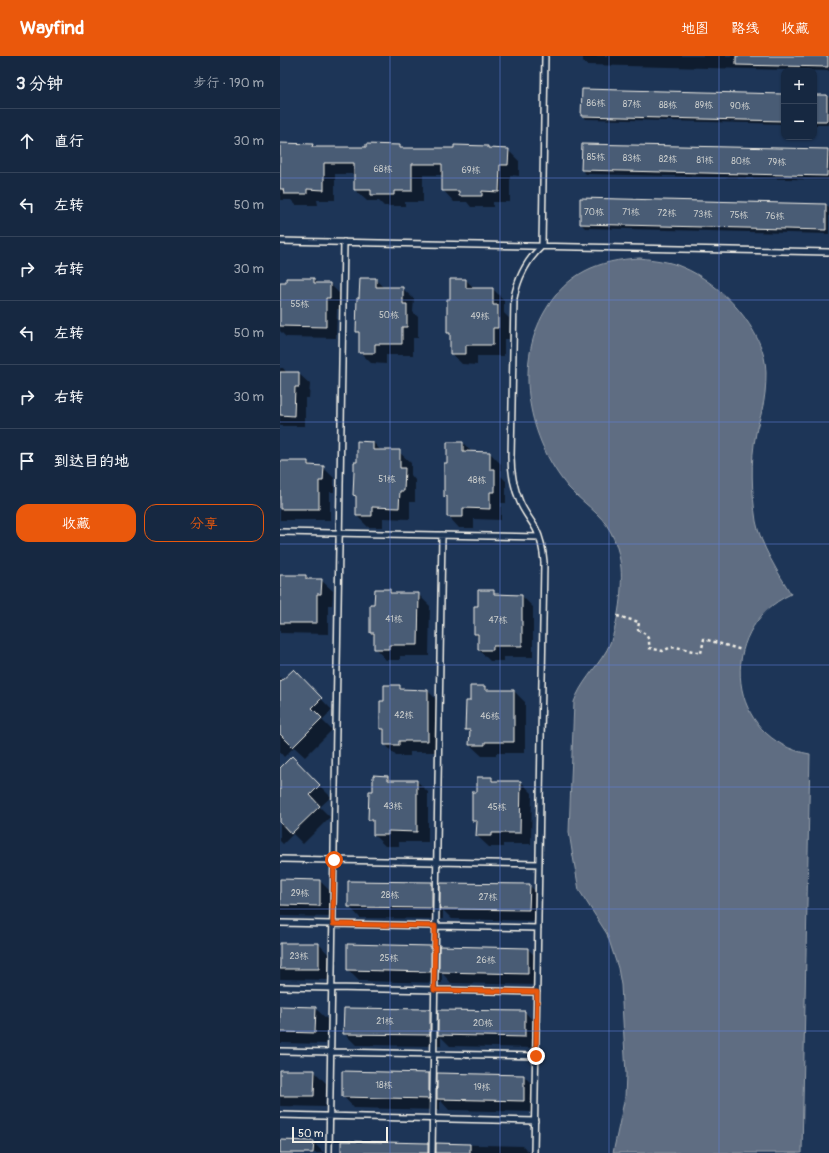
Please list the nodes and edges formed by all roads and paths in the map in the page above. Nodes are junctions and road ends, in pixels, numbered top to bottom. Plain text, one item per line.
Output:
1 (545, 56) edge
2 (280, 241) edge
3 (344, 242) junction
4 (542, 246) junction
5 (829, 252) edge
6 (280, 532) edge
7 (339, 533) junction
8 (442, 535) junction
9 (539, 537) junction
10 (616, 616) dead end
11 (742, 650) dead end
12 (280, 859) edge
13 (334, 860) junction
14 (437, 862) junction
15 (539, 864) junction
16 (280, 923) edge
17 (333, 924) junction
18 (435, 926) junction
19 (538, 928) junction
20 (280, 987) edge
21 (332, 988) junction
22 (434, 990) junction
23 (537, 992) junction
24 (280, 1051) edge
25 (331, 1052) junction
26 (433, 1054) junction
27 (536, 1056) junction
28 (280, 1115) edge
29 (330, 1116) junction
30 (432, 1119) junction
31 (535, 1121) junction
32 (329, 1153) edge
33 (432, 1153) edge
34 (534, 1153) edge

1 - 4 lane
2 - 3 lane
3 - 4 lane
3 - 7 lane
4 - 5 lane
4 - 9 lane
6 - 7 lane
7 - 8 lane
7 - 13 lane
8 - 9 lane
8 - 14 lane
9 - 15 lane
10 - 11 path
12 - 13 lane
13 - 14 lane
13 - 17 lane
14 - 15 lane
14 - 18 lane
15 - 19 lane
16 - 17 lane
17 - 18 lane
17 - 21 lane
18 - 19 lane
18 - 22 lane
19 - 23 lane
20 - 21 lane
21 - 22 lane
21 - 25 lane
22 - 23 lane
22 - 26 lane
23 - 27 lane
24 - 25 lane
25 - 26 lane
25 - 29 lane
26 - 27 lane
26 - 30 lane
27 - 31 lane
28 - 29 lane
29 - 30 lane
29 - 32 lane
30 - 31 lane
30 - 33 lane
31 - 34 lane

